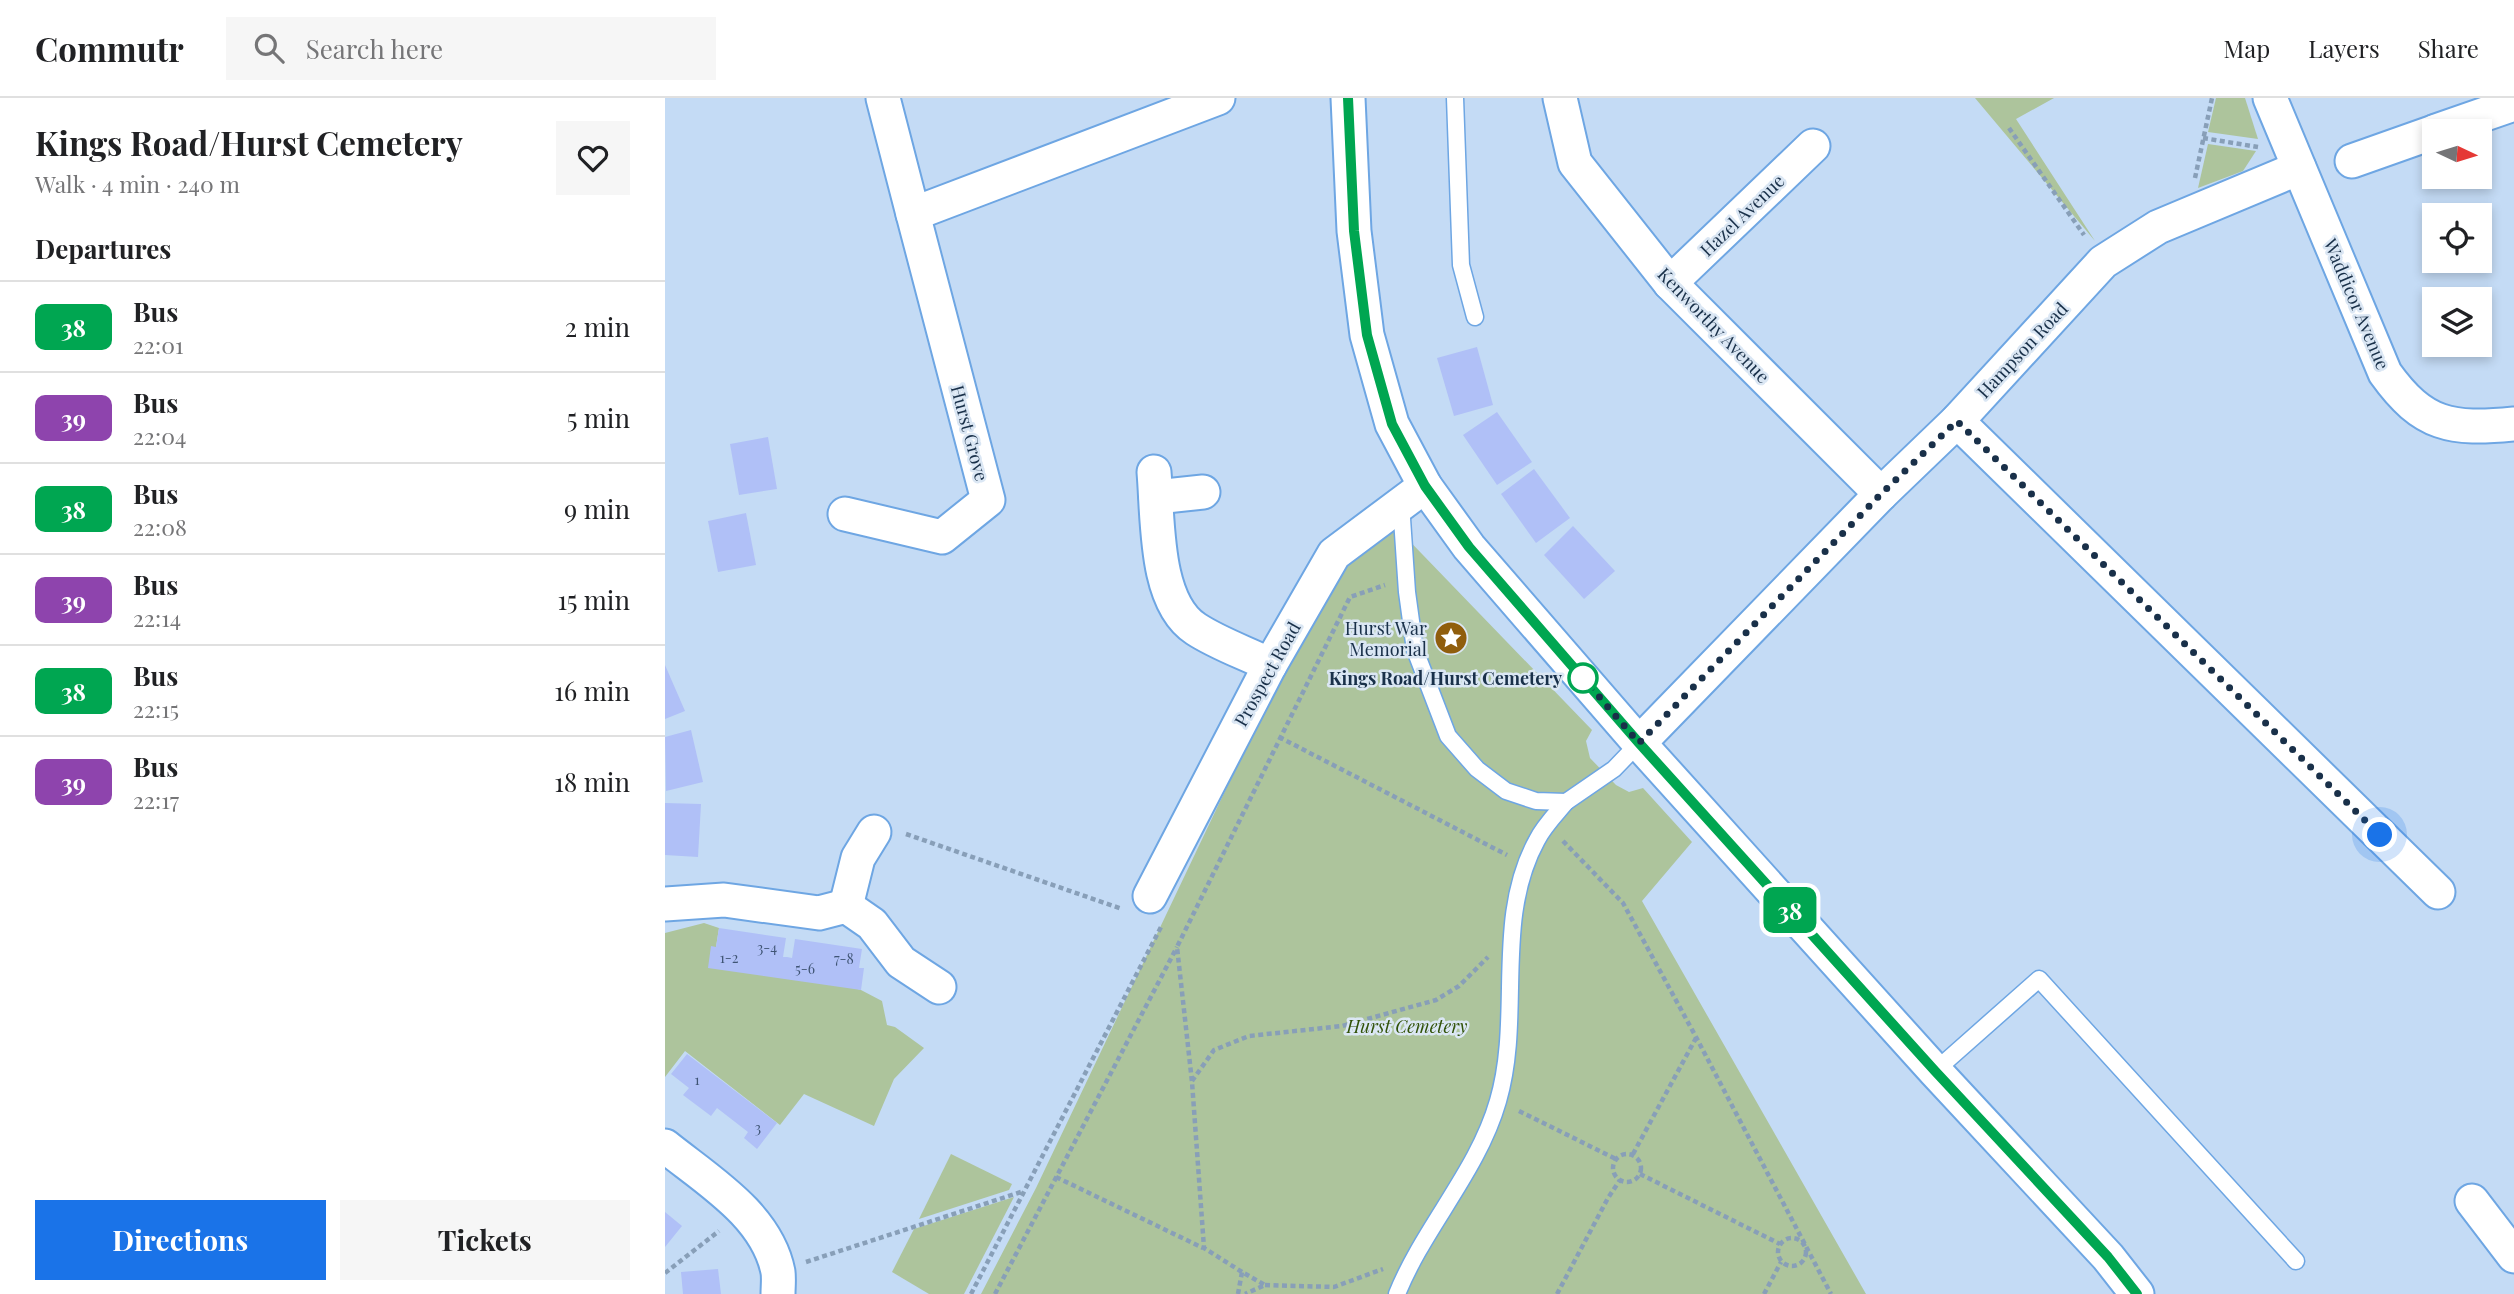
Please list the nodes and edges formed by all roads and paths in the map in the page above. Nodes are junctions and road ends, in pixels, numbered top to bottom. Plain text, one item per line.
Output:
1 (883, 98) edge
2 (1218, 98) edge
3 (1348, 98) edge
4 (1455, 98) edge
5 (1560, 98) edge
6 (2212, 98) edge
7 (2270, 98) edge
8 (2514, 104) edge
9 (2472, 119) edge
10 (2009, 128) dead end
11 (2422, 137) edge
12 (2203, 138) junction
13 (1813, 146) dead end
14 (2296, 160) junction
15 (2352, 161) dead end
16 (2188, 213) junction
17 (913, 214) junction
18 (2103, 262) junction
19 (1670, 283) junction
20 (1475, 317) dead end
21 (1957, 421) junction
22 (2514, 424) edge
23 (1203, 492) dead end
24 (1881, 494) junction
25 (1413, 495) junction
26 (845, 514) dead end
27 (1406, 578) junction
28 (1270, 665) junction
29 (1279, 737) junction
30 (1639, 743) junction
31 (1566, 802) junction
32 (1548, 825) junction
33 (874, 832) joint
34 (1527, 865) junction
35 (2438, 891) dead end
36 (1137, 903) junction
37 (665, 904) edge
38 (846, 906) junction
39 (1513, 931) junction
40 (1177, 947) junction
41 (939, 987) dead end
42 (1696, 1037) junction
43 (1935, 1071) junction
44 (1192, 1082) junction
45 (1499, 1100) junction
46 (665, 1146) edge
47 (1633, 1154) junction
48 (1616, 1159) junction
49 (1640, 1174) junction
50 (1056, 1177) junction
51 (1620, 1180) junction
52 (1024, 1191) junction
53 (2472, 1201) dead end
54 (745, 1211) junction
55 (1803, 1243) junction
56 (1780, 1244) junction
57 (1204, 1248) junction
58 (1806, 1249) junction
59 (2514, 1256) edge
60 (2296, 1261) dead end
61 (1781, 1262) junction
62 (1407, 1270) junction
63 (1242, 1272) junction
64 (665, 1273) edge
65 (778, 1283) edge
66 (1265, 1285) junction
67 (971, 1294) edge
68 (995, 1294) edge
69 (1238, 1294) edge
70 (1245, 1294) edge
71 (1397, 1294) edge
72 (1557, 1294) edge
73 (1764, 1294) edge
74 (1831, 1294) edge
75 (2137, 1294) edge

1 - 17 street, Hurst Grove
2 - 17 street
3 - 25 street
4 - 20 lane
5 - 19 street, Kenworthy Avenue
6 - 12 path
7 - 14 street, Waddicor Avenue
8 - 9 street
10 - 18 path
11 - 15 street
12 - 14 path
12 - 16 path
13 - 19 street, Hazel Avenue
14 - 16 street, Hampson Road
14 - 22 street, Waddicor Avenue
16 - 18 street, Hampson Road
17 - 26 street, Hurst Grove
18 - 21 street, Hampson Road
19 - 24 street, Kenworthy Avenue
21 - 24 street, Hampson Road
21 - 35 street
23 - 28 street
24 - 30 street, Hampson Road
25 - 27 lane
25 - 28 street, Prospect Road
25 - 30 street
27 - 29 path
27 - 31 lane
28 - 36 street, Prospect Road
29 - 34 path
29 - 40 path
30 - 31 lane
30 - 43 street
31 - 32 lane
32 - 34 lane
32 - 42 path
33 - 36 path
33 - 38 street
34 - 39 lane
36 - 52 path
37 - 38 street
38 - 41 street
39 - 44 path
39 - 45 lane
40 - 44 path
40 - 50 path
42 - 47 path
42 - 55 path
43 - 60 lane
43 - 75 street
44 - 57 path
45 - 48 path
45 - 62 lane
46 - 54 street
47 - 48 path
47 - 49 path
48 - 51 path
49 - 51 path
49 - 56 path
50 - 57 path
50 - 68 path
51 - 72 path
52 - 65 path
52 - 67 path
53 - 59 street
54 - 64 path
54 - 65 street
55 - 56 path
55 - 58 path
56 - 61 path
57 - 63 path
58 - 61 path
58 - 74 path
61 - 73 path
62 - 66 path
62 - 71 lane
63 - 66 path
63 - 69 path
66 - 70 path

